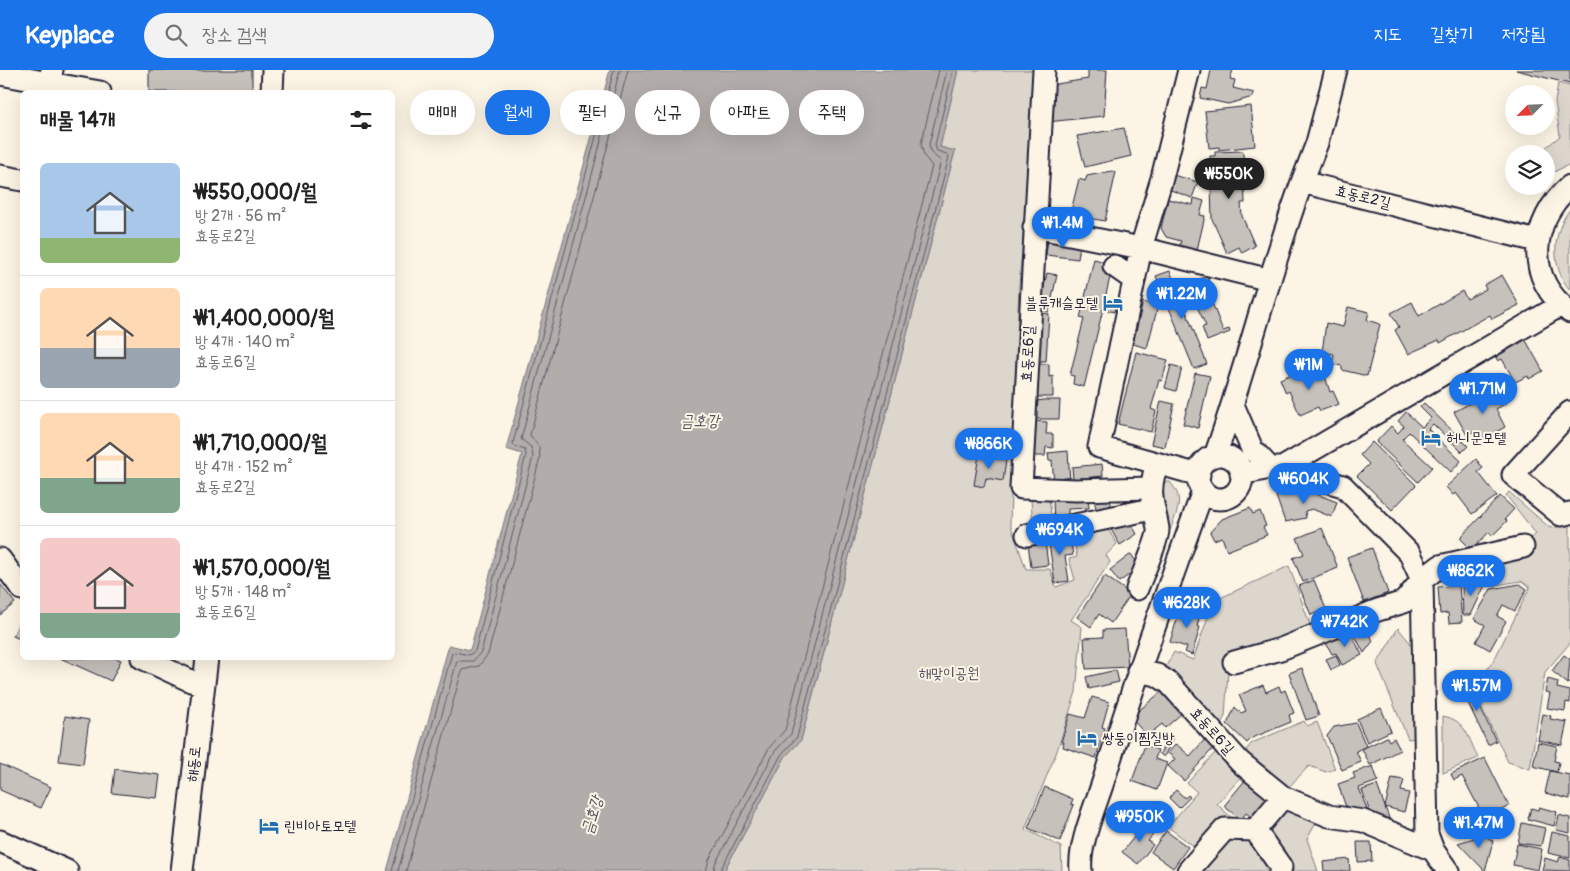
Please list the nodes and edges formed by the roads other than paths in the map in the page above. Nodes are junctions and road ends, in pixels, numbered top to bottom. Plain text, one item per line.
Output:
1 (273, 70) edge
2 (1044, 70) edge
3 (1189, 70) edge
4 (1336, 70) edge
5 (0, 74) edge
6 (51, 77) edge
7 (93, 90) edge
8 (272, 90) edge
9 (0, 176) edge
10 (20, 180) edge
11 (1302, 182) junction
12 (1570, 186) edge
13 (1034, 227) junction
14 (1537, 241) junction
15 (1141, 248) junction
16 (1114, 266) dead end
17 (1134, 280) junction
18 (1270, 280) junction
19 (1566, 309) edge
20 (1233, 405) junction
21 (1570, 412) edge
22 (1215, 456) junction
23 (1157, 461) junction
24 (1276, 468) junction
25 (1241, 474) junction
26 (1201, 483) junction
27 (1150, 488) junction
28 (1152, 509) junction
29 (1570, 513) edge
30 (1028, 535) dead end
31 (1523, 547) dead end
32 (0, 560) edge
33 (1422, 580) junction
34 (20, 586) edge
35 (1137, 589) dead end
36 (146, 660) edge
37 (207, 660) edge
38 (1234, 662) dead end
39 (1138, 671) junction
40 (203, 684) junction
41 (1283, 797) junction
42 (1255, 830) junction
43 (0, 842) edge
44 (1433, 850) junction
45 (67, 871) edge
46 (182, 871) edge
47 (1081, 871) edge
48 (1188, 871) edge
49 (1280, 871) edge
50 (1448, 871) edge

1 - 8 street
2 - 13 street, 효동로6길
3 - 15 street
4 - 11 street
5 - 6 street
6 - 7 street
9 - 10 street
11 - 14 street, 효동로2길
11 - 18 street
12 - 14 street
13 - 15 street
13 - 27 street, 효동로6길
14 - 19 street
15 - 17 street
15 - 18 street
16 - 17 street
17 - 23 street
18 - 20 street
19 - 24 street
20 - 22 street
20 - 24 street
21 - 29 street
22 - 25 street
22 - 26 street
23 - 26 street
23 - 27 street
24 - 25 street
24 - 33 street
25 - 26 street
26 - 39 street
27 - 28 street
28 - 30 street
28 - 35 street
31 - 33 street
32 - 34 street
33 - 38 street
33 - 44 street
36 - 40 street
37 - 40 street, 해동로
39 - 41 street, 효동로6길
39 - 47 street
40 - 46 street, 해동로
41 - 42 street
41 - 44 street, 효동로6길
42 - 48 street
42 - 49 street
43 - 45 street
44 - 50 street

